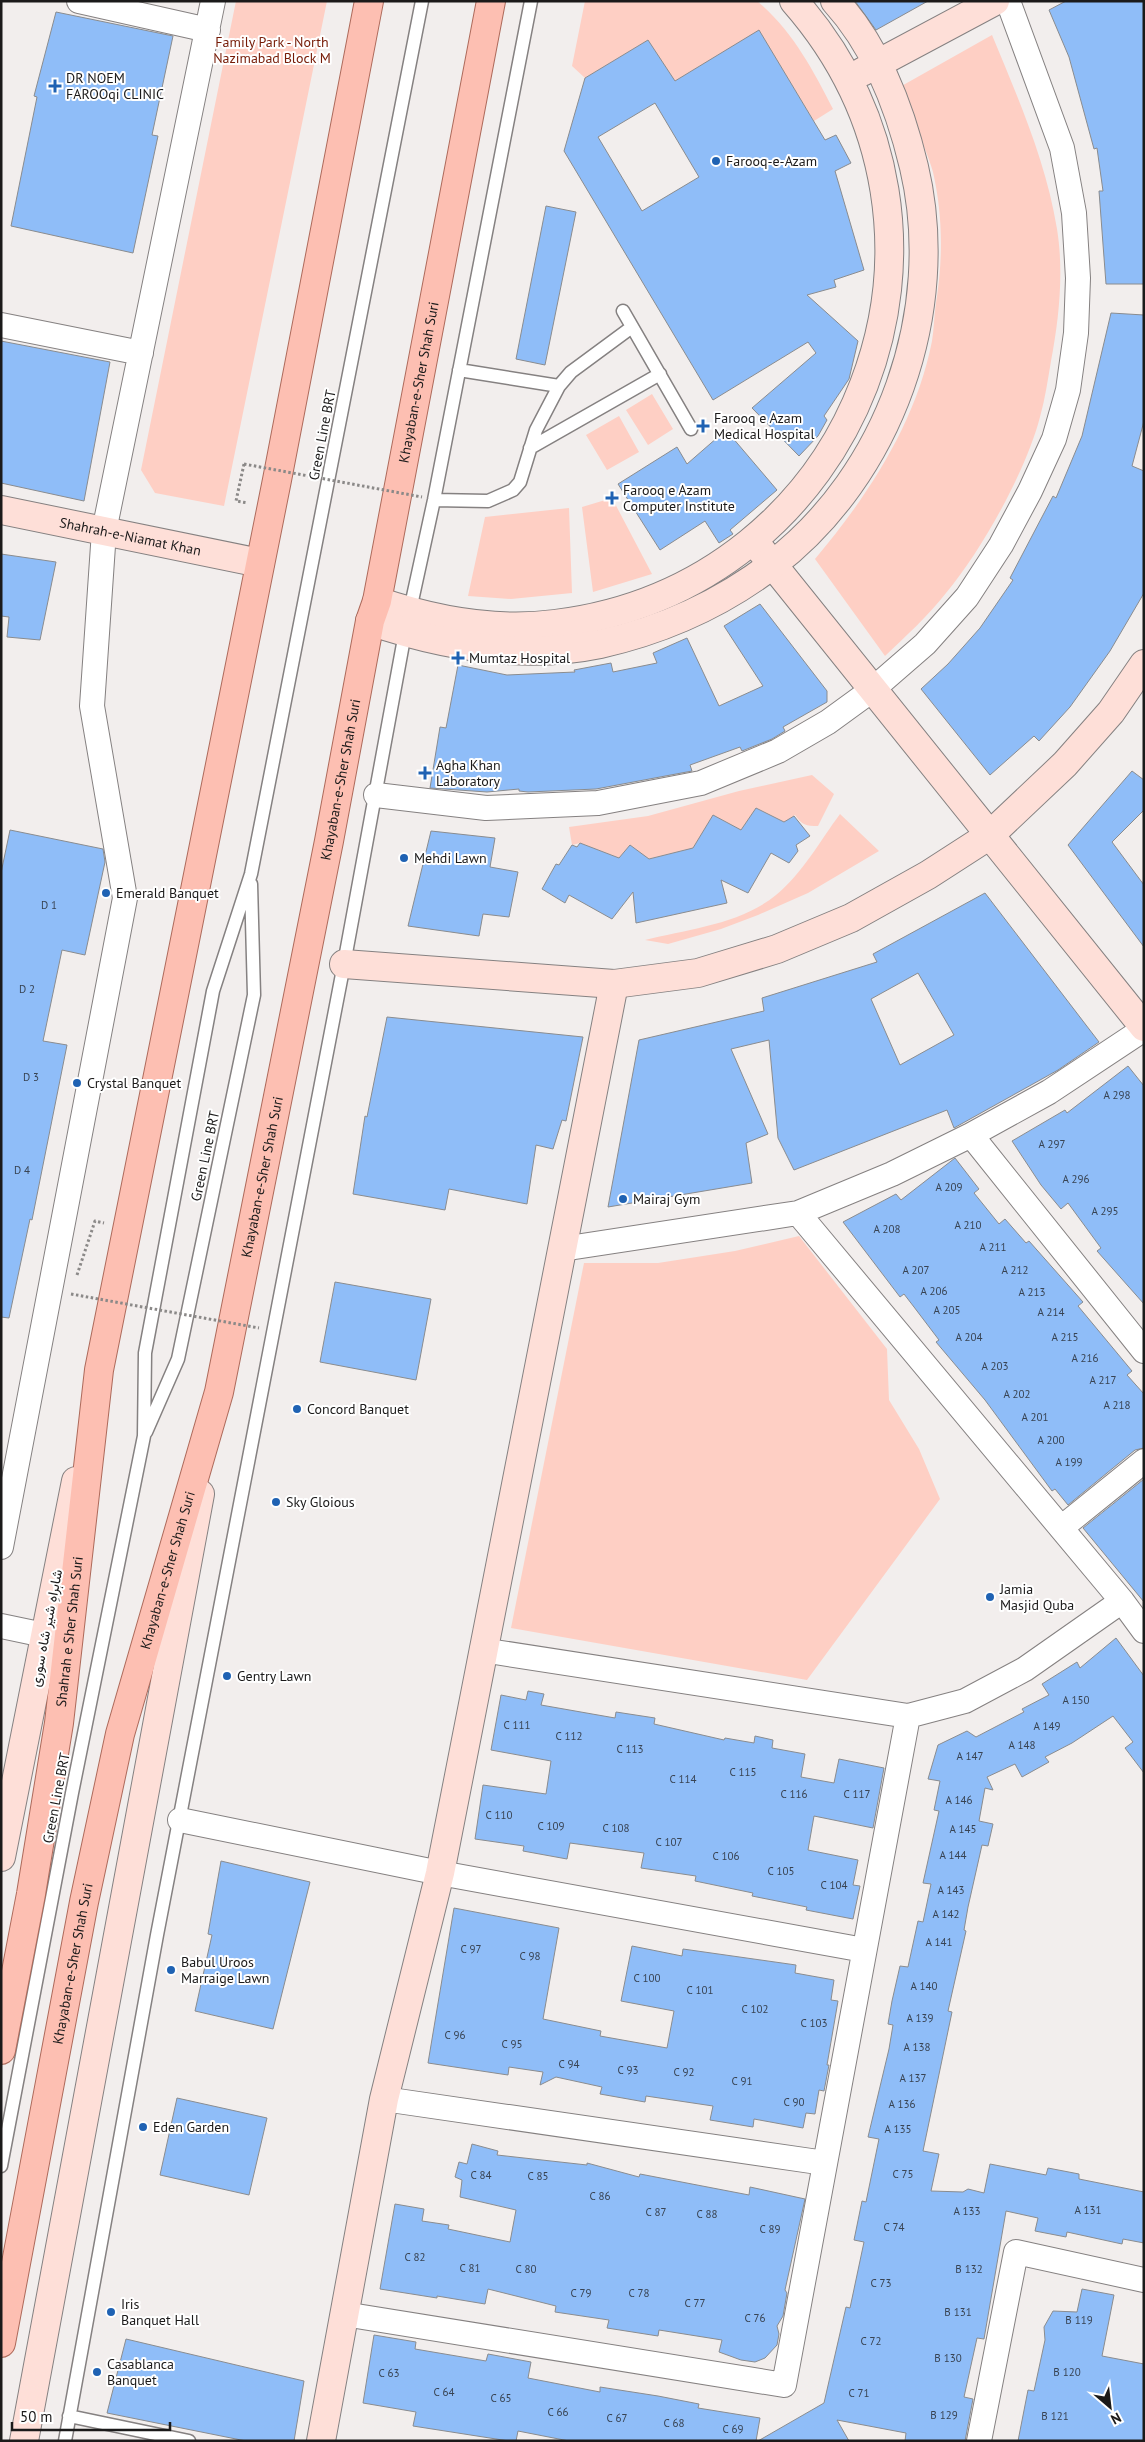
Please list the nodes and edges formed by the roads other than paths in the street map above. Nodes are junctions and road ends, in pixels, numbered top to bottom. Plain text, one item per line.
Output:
1 (79, 1) edge
2 (213, 1) edge
3 (369, 1) edge
4 (422, 1) edge
5 (491, 1) edge
6 (531, 1) edge
7 (794, 1) edge
8 (835, 1) edge
9 (996, 1) edge
10 (1008, 1) edge
11 (208, 30) junction
12 (878, 64) junction
13 (850, 79) junction
14 (622, 311) dead end
15 (1, 325) edge
16 (632, 327) junction
17 (141, 352) junction
18 (459, 370) junction
19 (660, 374) junction
20 (560, 386) junction
21 (691, 429) dead end
22 (530, 448) junction
23 (428, 499) junction
24 (1, 510) edge
25 (104, 530) junction
26 (753, 540) junction
27 (260, 563) junction
28 (773, 564) junction
29 (373, 611) junction
30 (408, 623) junction
31 (1144, 664) edge
32 (872, 690) junction
33 (376, 795) junction
34 (990, 835) junction
35 (251, 874) junction
36 (344, 964) junction
37 (614, 984) junction
38 (1144, 1028) edge
39 (971, 1135) junction
40 (798, 1213) junction
41 (562, 1248) junction
42 (1144, 1351) edge
43 (99, 1370) junction
44 (219, 1392) junction
45 (144, 1436) junction
46 (1144, 1461) edge
47 (1061, 1528) junction
48 (1, 1547) edge
49 (1122, 1601) junction
50 (1, 1626) edge
51 (1144, 1631) edge
52 (44, 1635) junction
53 (482, 1650) junction
54 (908, 1716) junction
55 (180, 1820) junction
56 (1, 1857) edge
57 (440, 1873) junction
58 (864, 1950) junction
59 (1, 2050) edge
60 (384, 2099) junction
61 (825, 2164) junction
62 (1, 2166) edge
63 (1144, 2280) edge
64 (344, 2314) junction
65 (1, 2343) edge
66 (69, 2416) junction
67 (24, 2441) edge
68 (65, 2441) edge
69 (189, 2441) edge
70 (321, 2441) edge
71 (979, 2441) edge

1 - 11 street
2 - 11 street
3 - 27 main road
4 - 35 lane, Green Line BRT
5 - 29 main road, Khayaban-e-Sher Shah Suri
6 - 18 lane
7 - 13 street
8 - 12 street
9 - 12 street
10 - 32 street
11 - 17 street
12 - 13 street
12 - 28 street
13 - 26 street
14 - 16 lane
15 - 17 street
16 - 19 lane
16 - 20 lane
17 - 25 street
18 - 20 lane
18 - 23 lane
19 - 21 lane
19 - 22 lane
20 - 22 lane
22 - 23 lane
23 - 30 lane
24 - 25 street, Shahrah-e-Niamat Khan
25 - 27 street, Shahrah-e-Niamat Khan
25 - 48 street
26 - 28 street
26 - 30 street
27 - 43 main road
28 - 30 street
28 - 32 street
29 - 30 street
29 - 44 main road, Khayaban-e-Sher Shah Suri
30 - 33 lane
31 - 34 street
32 - 33 street
32 - 34 street
33 - 36 lane
34 - 37 street
34 - 38 street
35 - 45 lane, Green Line BRT
35 - 45 lane, Green Line BRT
36 - 37 street
36 - 55 lane
37 - 41 street
38 - 39 street
39 - 40 street
39 - 42 street
40 - 41 street
40 - 47 street
41 - 53 street
43 - 52 street, شاہراہِ شیر شاہ سوری
43 - 59 main road, Shahrah e Sher Shah Suri
44 - 65 main road, Khayaban-e-Sher Shah Suri
44 - 67 street
45 - 62 lane, Green Line BRT
46 - 47 street
47 - 49 street
49 - 51 street
49 - 54 street
50 - 52 street
52 - 56 street, شاہراہِ شیر شاہ سوری
53 - 54 street
53 - 57 street
54 - 58 street
55 - 57 street
55 - 66 lane
57 - 58 street
57 - 60 street
58 - 61 street
60 - 61 street
60 - 64 street
61 - 64 street
63 - 71 street
64 - 70 street
66 - 68 lane
66 - 69 lane

